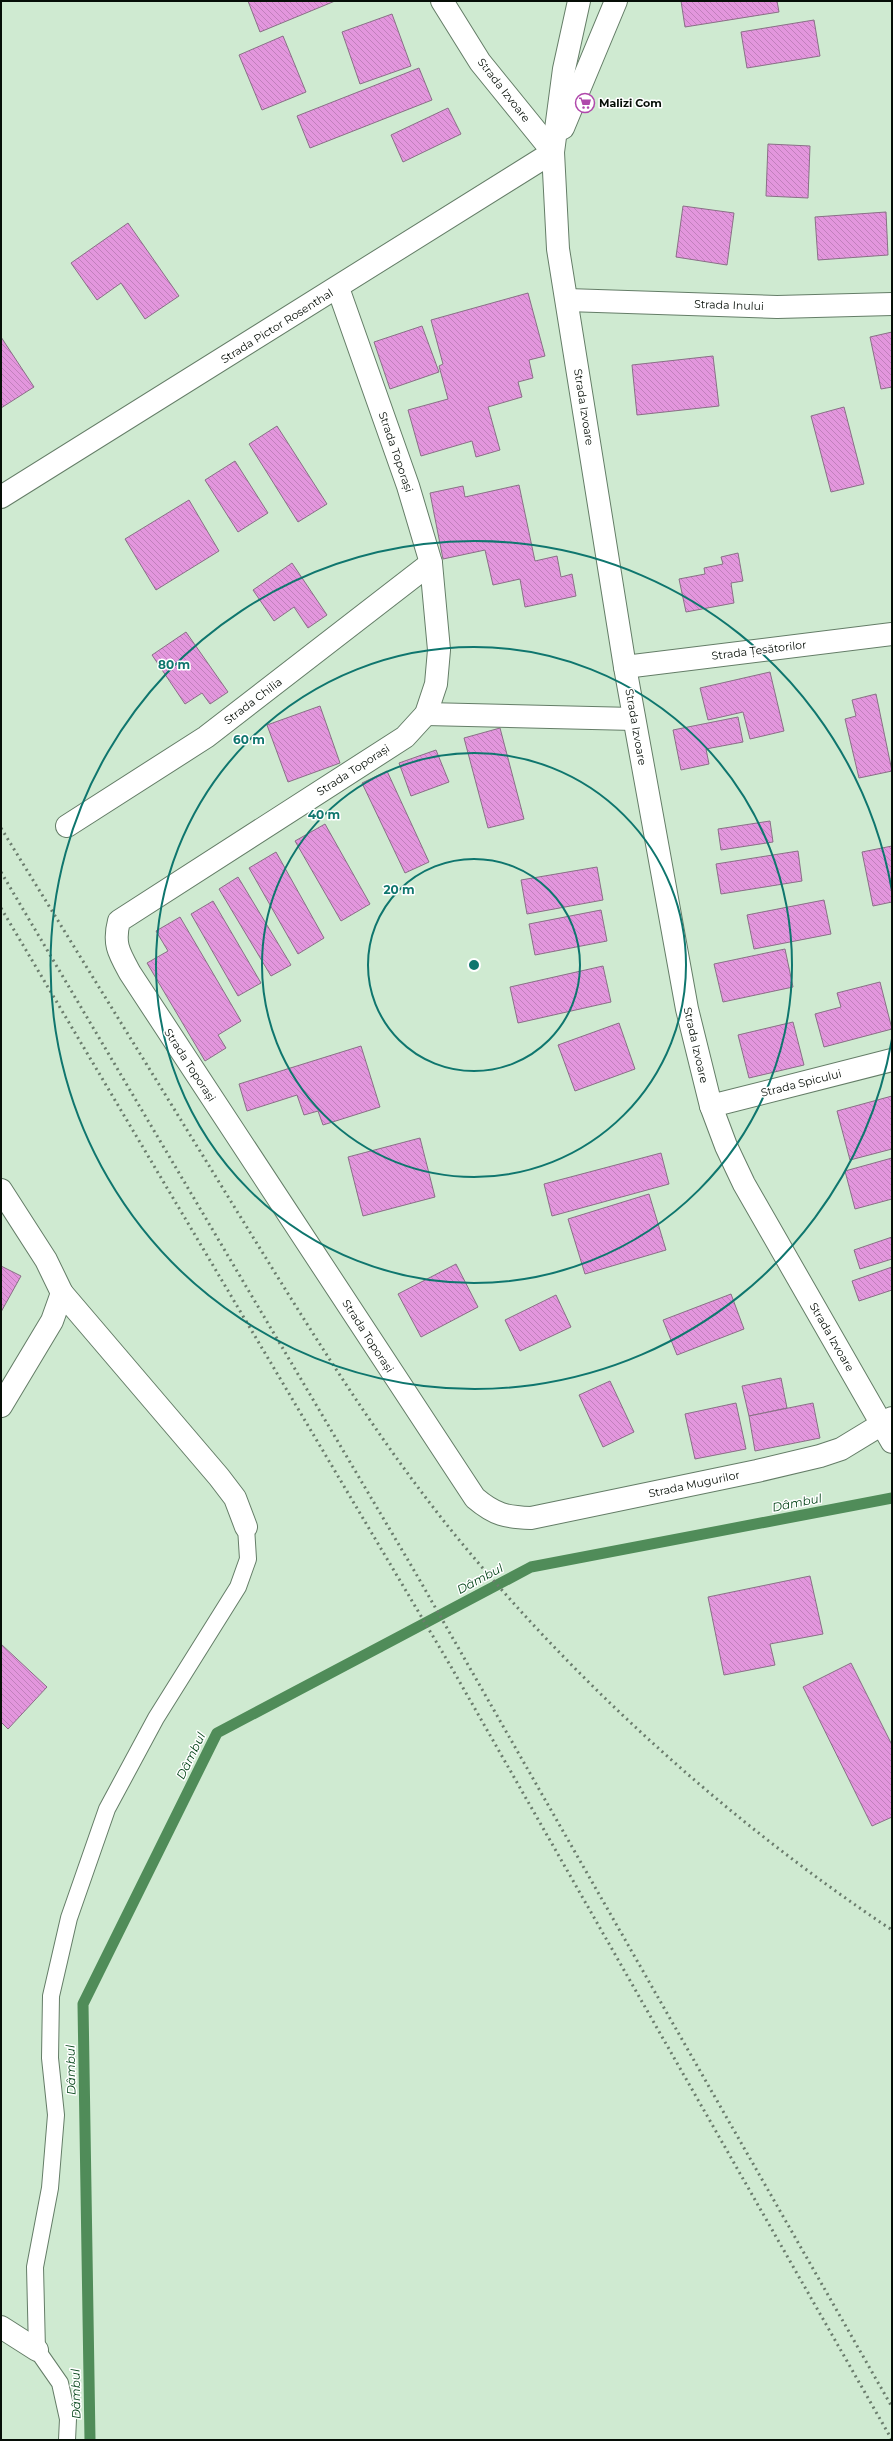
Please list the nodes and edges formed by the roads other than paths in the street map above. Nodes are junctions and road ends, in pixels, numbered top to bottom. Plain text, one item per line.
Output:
1 (442, 1) edge
2 (579, 1) edge
3 (616, 1) edge
4 (552, 152) junction
5 (338, 288) junction
6 (567, 300) junction
7 (892, 304) edge
8 (1, 497) edge
9 (431, 563) junction
10 (892, 634) edge
11 (625, 667) junction
12 (426, 714) junction
13 (634, 719) junction
14 (67, 826) dead end
15 (892, 1060) edge
16 (711, 1106) junction
17 (1, 1190) edge
18 (62, 1293) junction
19 (1, 1406) edge
20 (889, 1429) edge
21 (489, 1510) joint
22 (246, 1527) joint
23 (1, 2327) edge
24 (37, 2350) junction
25 (67, 2440) edge

1 - 4 street, Strada Izvoare
2 - 4 street
3 - 4 street
4 - 5 street, Strada Pictor Rosenthal
4 - 6 street, Strada Izvoare
5 - 8 street, Strada Pictor Rosenthal
5 - 9 street, Strada Toporași
6 - 7 street, Strada Inului
6 - 11 street, Strada Izvoare
9 - 12 street, Strada Toporași
9 - 14 street, Strada Chilia
10 - 11 street, Strada Țesătorilor
11 - 13 street, Strada Izvoare
12 - 13 street
12 - 21 street, Strada Toporași
13 - 16 street, Strada Izvoare
15 - 16 street, Strada Spicului
16 - 20 street, Strada Izvoare
17 - 18 street
18 - 19 street
18 - 22 street
20 - 21 street, Strada Mugurilor
22 - 24 lane
23 - 24 street
24 - 25 lane

